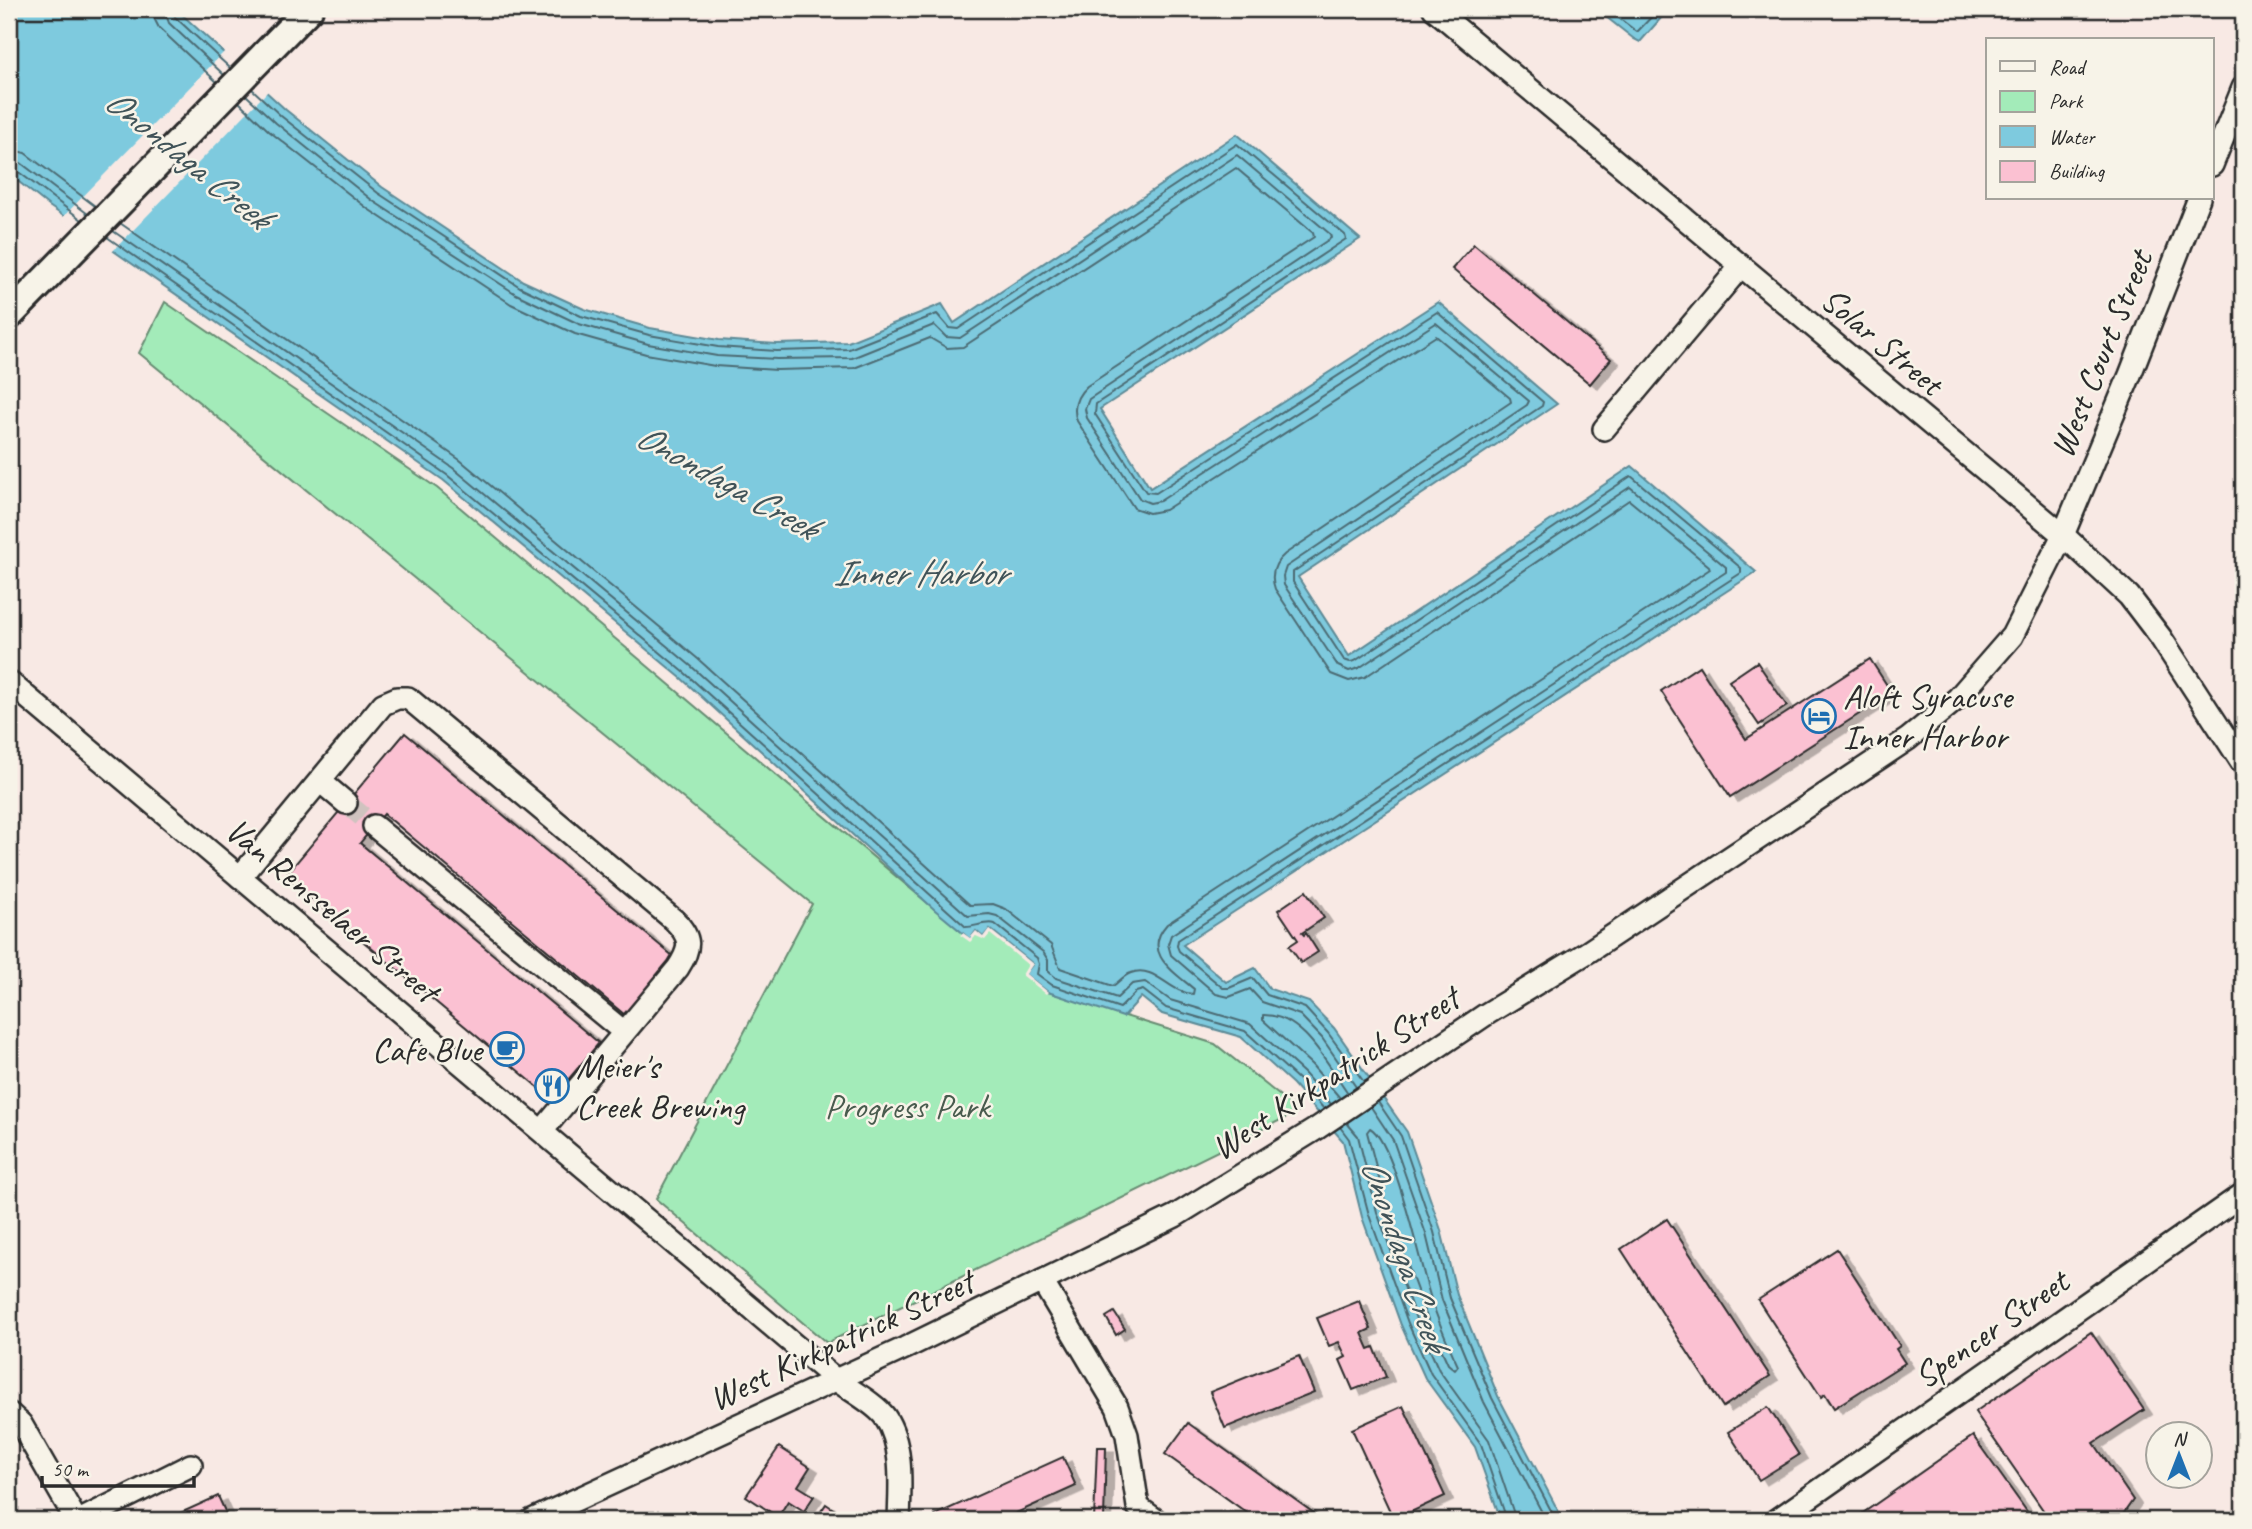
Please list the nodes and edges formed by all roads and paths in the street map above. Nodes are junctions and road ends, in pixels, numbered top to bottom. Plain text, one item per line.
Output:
1 (309, 9) edge
2 (1434, 9) edge
3 (2243, 88) edge
4 (2214, 159) edge
5 (2198, 200) edge
6 (1741, 266) junction
7 (16, 309) edge
8 (1604, 429) dead end
9 (2063, 536) junction
10 (9, 682) edge
11 (2243, 764) edge
12 (320, 781) junction
13 (346, 803) tunnel mouth
14 (374, 826) tunnel mouth
15 (240, 877) junction
16 (624, 1032) junction
17 (542, 1131) junction
18 (2243, 1194) edge
19 (1042, 1282) junction
20 (836, 1380) junction
21 (9, 1413) edge
22 (191, 1465) dead end
23 (78, 1520) edge
24 (532, 1520) edge
25 (899, 1520) edge
26 (1156, 1520) edge
27 (1777, 1520) edge

1 - 7 main road
2 - 6 street, Solar Street
3 - 4 street
5 - 9 street, West Court Street
6 - 8 street
6 - 9 street, Solar Street
9 - 11 street, Solar Street
9 - 19 street, West Kirkpatrick Street
10 - 15 street, Van Rensselaer Street
12 - 13 street
12 - 15 street
12 - 16 street
14 - 16 street
15 - 17 street, Van Rensselaer Street
16 - 17 street
17 - 20 street, Van Rensselaer Street
18 - 27 street, Spencer Street
19 - 20 street, West Kirkpatrick Street
19 - 26 street
20 - 24 street, West Kirkpatrick Street
20 - 25 street, Van Rensselaer Street
21 - 23 street
22 - 23 street

